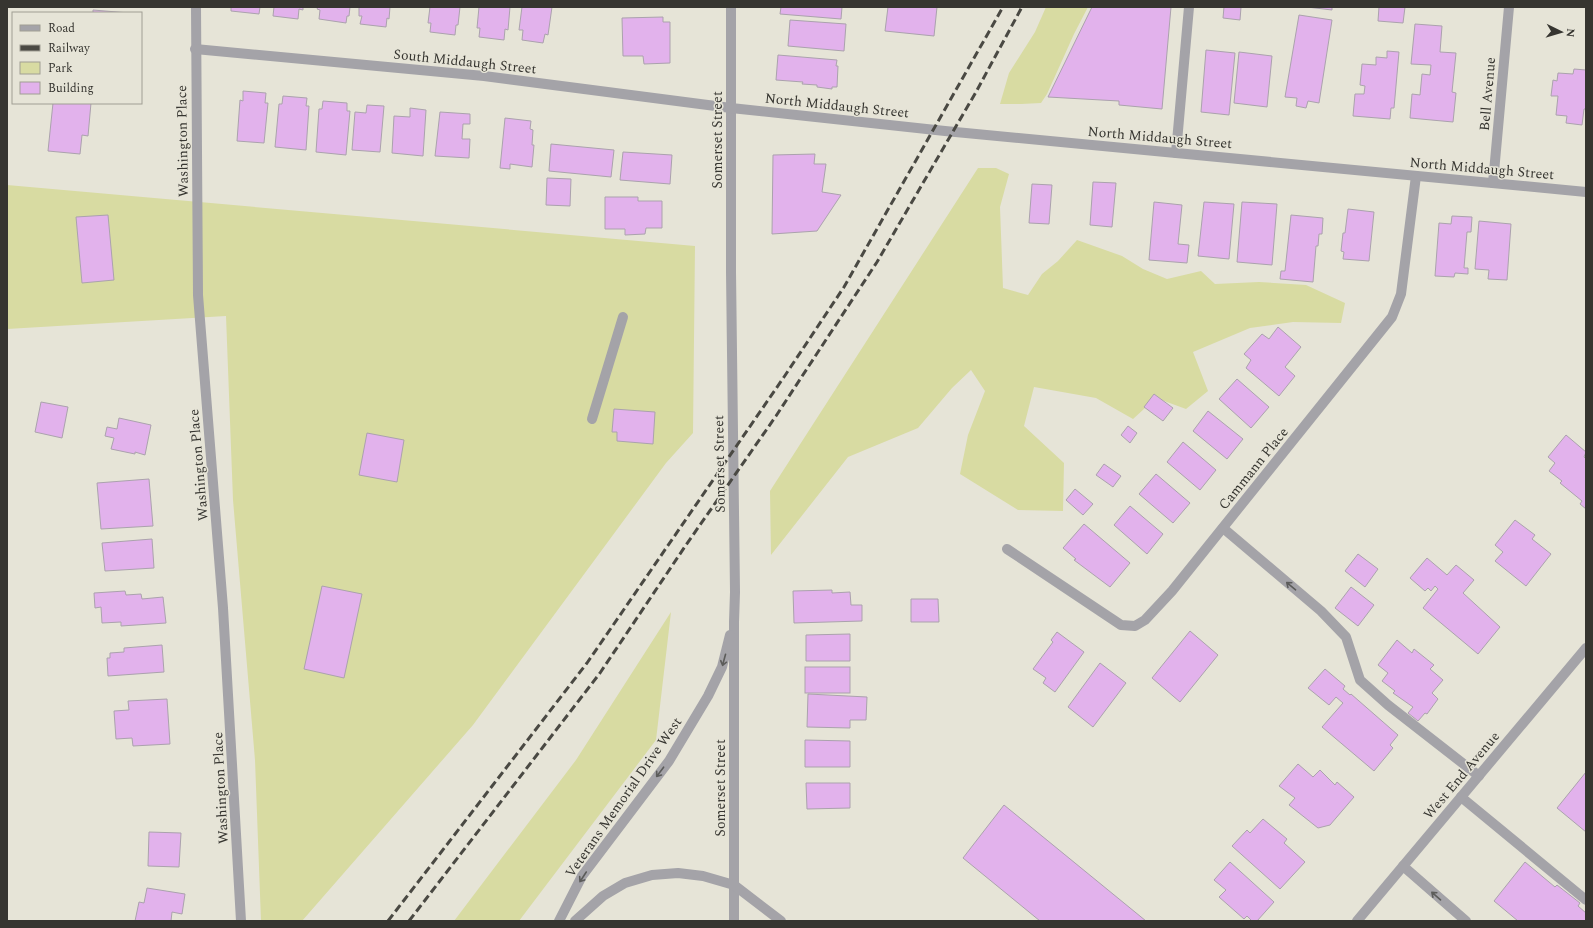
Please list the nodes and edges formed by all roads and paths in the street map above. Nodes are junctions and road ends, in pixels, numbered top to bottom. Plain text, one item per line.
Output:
1 (196, 7) edge
2 (732, 7) edge
3 (1189, 7) edge
4 (1509, 7) edge
5 (195, 49) junction
6 (731, 108) junction
7 (1176, 153) junction
8 (1416, 176) junction
9 (1493, 183) junction
10 (1586, 192) edge
11 (623, 318) dead end
12 (592, 419) dead end
13 (1223, 528) junction
14 (1007, 549) dead end
15 (734, 622) junction
16 (1586, 648) edge
17 (1479, 776) junction
18 (1461, 797) junction
19 (1403, 866) junction
20 (734, 885) junction
21 (1586, 900) edge
22 (242, 921) edge
23 (559, 921) edge
24 (575, 921) edge
25 (734, 921) edge
26 (782, 921) edge
27 (1357, 921) edge
28 (1466, 921) edge

1 - 5 street, Washington Place
2 - 6 street, Somerset Street
3 - 7 street
4 - 9 street, Bell Avenue
5 - 6 street, South Middaugh Street
5 - 22 street, Washington Place
6 - 7 street, North Middaugh Street
6 - 15 street, Somerset Street
7 - 8 street, North Middaugh Street
8 - 9 street, North Middaugh Street
8 - 13 street, Cammann Place
9 - 10 street, North Middaugh Street
11 - 12 street
13 - 14 street, Cammann Place
17 -> 13 street
15 - 20 street, Somerset Street
15 -> 23 street, Veterans Memorial Drive West
16 - 17 street, West End Avenue
17 - 18 street, West End Avenue
18 - 19 street, West End Avenue
18 - 21 street
19 - 27 street, West End Avenue
28 -> 19 street
20 - 24 street
20 - 25 street, Somerset Street
20 - 26 street

